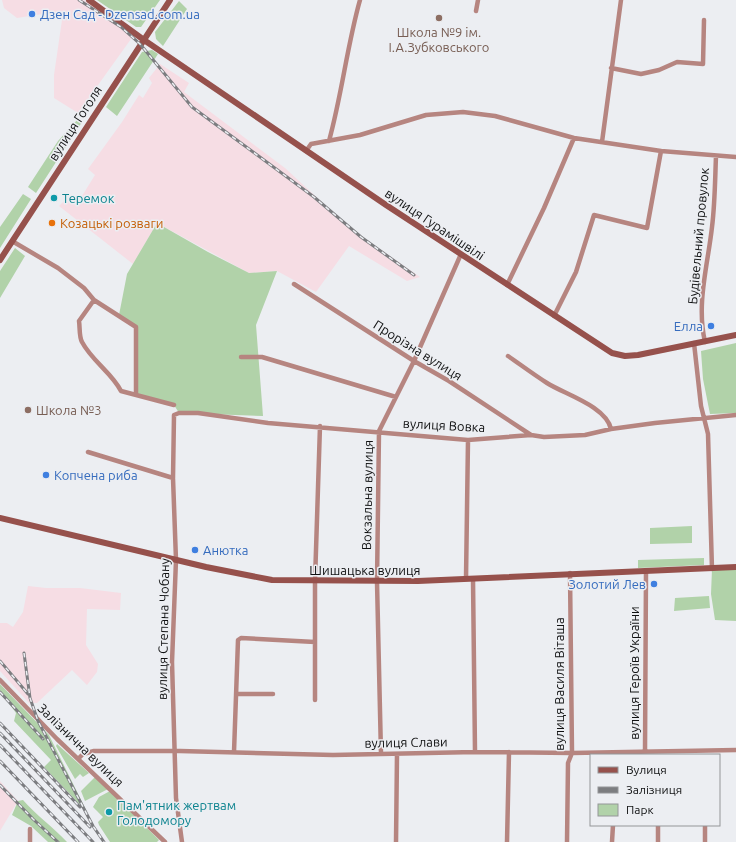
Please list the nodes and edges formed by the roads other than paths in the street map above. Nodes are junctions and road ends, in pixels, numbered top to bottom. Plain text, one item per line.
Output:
1 (89, 0) edge
2 (170, 0) edge
3 (360, 0) edge
4 (478, 0) edge
5 (621, 0) edge
6 (476, 11) dead end
7 (704, 20) dead end
8 (144, 40) junction
9 (611, 68) junction
10 (574, 138) junction
11 (329, 141) junction
12 (602, 142) junction
13 (306, 151) junction
14 (661, 151) junction
15 (716, 156) junction
16 (736, 157) edge
17 (12, 241) junction
18 (461, 254) junction
19 (0, 260) edge
20 (294, 284) dead end
21 (506, 285) junction
22 (94, 300) junction
23 (554, 316) junction
24 (736, 335) edge
25 (705, 342) junction
26 (694, 344) junction
27 (508, 356) dead end
28 (241, 358) dead end
29 (414, 361) junction
30 (136, 394) junction
31 (396, 397) junction
32 (174, 405) dead end
33 (174, 415) joint
34 (736, 415) edge
35 (704, 418) junction
36 (320, 426) junction
37 (611, 429) junction
38 (379, 431) junction
39 (531, 435) junction
40 (468, 440) junction
41 (88, 452) dead end
42 (173, 478) junction
43 (0, 518) edge
44 (176, 560) junction
45 (736, 567) edge
46 (712, 569) junction
47 (646, 571) junction
48 (570, 574) junction
49 (466, 579) junction
50 (473, 579) junction
51 (315, 582) junction
52 (377, 582) junction
53 (315, 642) junction
54 (0, 680) edge
55 (236, 694) junction
56 (273, 694) dead end
57 (315, 700) dead end
58 (175, 750) junction
59 (736, 750) edge
60 (645, 751) junction
61 (234, 752) junction
62 (475, 752) junction
63 (509, 752) junction
64 (572, 752) junction
65 (614, 753) edge
66 (659, 753) edge
67 (706, 753) edge
68 (381, 754) junction
69 (397, 754) junction
70 (78, 759) junction
71 (613, 826) edge
72 (658, 826) edge
73 (705, 826) edge
74 (30, 829) dead end
75 (30, 842) edge
76 (165, 842) edge
77 (182, 842) edge
78 (396, 842) edge
79 (507, 842) edge
80 (567, 842) edge
81 (612, 842) edge
82 (658, 842) edge
83 (705, 842) edge

1 - 8 street, вулиця Гурамішвілі
2 - 8 street, вулиця Гоголя
3 - 11 street
4 - 6 street
5 - 9 street
7 - 9 street
8 - 13 street, вулиця Гурамішвілі
8 - 17 street, вулиця Гоголя
9 - 12 street
10 - 11 street
10 - 12 street
10 - 21 street
11 - 13 street
12 - 14 street
13 - 18 street, вулиця Гурамішвілі
14 - 15 street
14 - 23 street
15 - 16 street
15 - 25 street, Будівельний провулок
17 - 19 street, вулиця Гоголя
17 - 22 street
18 - 21 street, вулиця Гурамішвілі
18 - 29 street, Вокзальна вулиця
20 - 29 street, Прорізна вулиця
21 - 23 street, вулиця Гурамішвілі
22 - 30 street
22 - 30 street
23 - 26 street, вулиця Гурамішвілі
24 - 25 street, вулиця Гурамішвілі
25 - 26 street, вулиця Гурамішвілі
26 - 35 street
27 - 37 street
28 - 31 street
29 - 31 street, Вокзальна вулиця
29 - 39 street, Прорізна вулиця
30 - 32 street
31 - 38 street, Вокзальна вулиця
33 - 36 street, вулиця Вовка
33 - 42 street, вулиця Степана Чобану
34 - 35 street, вулиця Вовка
35 - 37 street, вулиця Вовка
35 - 46 street
36 - 38 street, вулиця Вовка
36 - 51 street
37 - 39 street, вулиця Вовка
38 - 40 street, вулиця Вовка
38 - 52 street, Вокзальна вулиця
39 - 40 street, вулиця Вовка
40 - 49 street
41 - 42 street
42 - 44 street, вулиця Степана Чобану
43 - 44 street, Шишацька вулиця
44 - 51 street, Шишацька вулиця
44 - 58 street, вулиця Степана Чобану
45 - 46 street, Шишацька вулиця
46 - 47 street, Шишацька вулиця
47 - 48 street, Шишацька вулиця
47 - 60 street, вулиця Героїв України
48 - 50 street, Шишацька вулиця
48 - 64 street, вулиця Василя Віташа
49 - 50 street, Шишацька вулиця
49 - 52 street, Шишацька вулиця
50 - 62 street
51 - 52 street, Шишацька вулиця
51 - 53 street
52 - 68 street, Вокзальна вулиця
53 - 55 street
53 - 57 street
54 - 70 street, Залізнична вулиця
55 - 56 street
55 - 61 street
58 - 61 street, вулиця Слави
58 - 70 street, вулиця Слави
58 - 77 street, вулиця Степана Чобану
59 - 67 street, вулиця Слави
60 - 65 street, вулиця Слави
60 - 66 street, вулиця Слави
61 - 68 street, вулиця Слави
62 - 63 street, вулиця Слави
62 - 69 street, вулиця Слави
63 - 64 street, вулиця Слави
63 - 79 street
64 - 65 street, вулиця Слави
64 - 80 street, вулиця Василя Віташа
66 - 67 street, вулиця Слави
68 - 69 street, вулиця Слави
69 - 78 street
70 - 76 street, Залізнична вулиця
71 - 81 street
72 - 82 street
73 - 83 street
74 - 75 street

